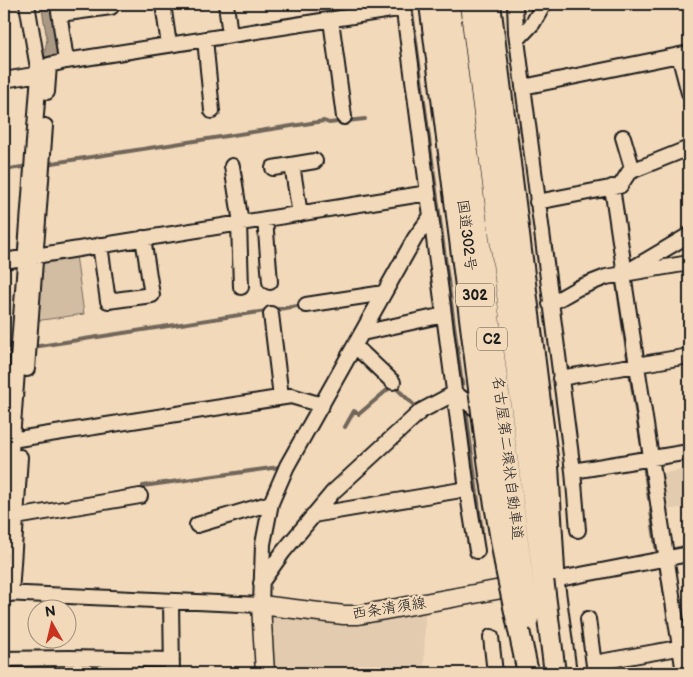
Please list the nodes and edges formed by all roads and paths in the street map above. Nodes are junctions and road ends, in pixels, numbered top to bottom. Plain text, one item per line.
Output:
1 (27, 4) edge
2 (163, 4) edge
3 (226, 4) edge
4 (430, 4) edge
5 (438, 4) edge
6 (449, 4) edge
7 (470, 4) edge
8 (480, 4) edge
9 (490, 4) edge
10 (516, 4) edge
11 (544, 4) edge
12 (404, 6) edge
13 (111, 8) dead end
14 (59, 9) edge
15 (331, 20) junction
16 (230, 35) junction
17 (205, 39) junction
18 (517, 40) junction
19 (169, 44) junction
20 (684, 54) edge
21 (66, 60) junction
22 (44, 70) junction
23 (4, 80) edge
24 (522, 87) junction
25 (689, 93) edge
26 (212, 111) dead end
27 (344, 118) dead end
28 (623, 138) dead end
29 (689, 148) edge
30 (315, 161) dead end
31 (292, 165) junction
32 (232, 166) dead end
33 (273, 168) dead end
34 (633, 171) junction
35 (612, 187) junction
36 (428, 193) junction
37 (537, 202) junction
38 (300, 214) junction
39 (431, 216) junction
40 (265, 219) junction
41 (240, 223) junction
42 (689, 235) edge
43 (143, 238) junction
44 (100, 245) junction
45 (31, 256) junction
46 (4, 260) edge
47 (689, 263) edge
48 (623, 274) junction
49 (270, 282) dead end
50 (242, 287) dead end
51 (384, 293) junction
52 (550, 304) junction
53 (306, 305) dead end
54 (271, 314) dead end
55 (444, 315) junction
56 (362, 333) junction
57 (354, 346) junction
58 (689, 356) edge
59 (559, 364) junction
60 (636, 365) junction
61 (560, 378) junction
62 (393, 382) dead end
63 (455, 393) junction
64 (281, 397) junction
65 (531, 398) junction
66 (322, 405) junction
67 (491, 420) junction
68 (12, 439) edge
69 (689, 452) edge
70 (651, 458) junction
71 (573, 471) junction
72 (467, 489) junction
73 (140, 496) dead end
74 (272, 503) junction
75 (313, 515) junction
76 (16, 517) junction
77 (197, 525) dead end
78 (578, 530) dead end
79 (4, 547) edge
80 (477, 551) dead end
81 (689, 554) edge
82 (666, 558) junction
83 (554, 580) junction
84 (260, 584) junction
85 (516, 586) junction
86 (7, 594) edge
87 (170, 601) junction
88 (261, 605) junction
89 (588, 619) dead end
90 (491, 637) dead end
91 (685, 646) edge
92 (4, 659) edge
93 (172, 667) edge
94 (594, 668) edge
95 (265, 673) edge
96 (495, 673) edge
97 (527, 673) edge
98 (535, 673) edge
99 (555, 673) edge
100 (562, 673) edge
101 (566, 673) edge
102 (684, 673) edge

1 - 22 street
2 - 19 street
3 - 16 street
4 - 97 highway, bridge
5 - 67 highway, 国道302号 / 302
6 - 98 highway, 名古屋第二環状自動車道 / C2, bridge
7 - 99 highway, 名古屋第二環状自動車道 / C2, bridge
8 - 65 highway, 302
9 - 100 highway, bridge
10 - 18 street
11 - 18 street
12 - 15 street
12 - 36 street
13 - 14 street
14 - 21 street
15 - 16 street
15 - 27 street
16 - 17 street
17 - 19 street
17 - 26 street
18 - 24 street
19 - 21 street
20 - 24 street
20 - 25 street
21 - 22 street
22 - 23 street
22 - 45 street
24 - 37 street
28 - 34 street
29 - 34 street
30 - 31 street
31 - 33 street
31 - 38 street
32 - 41 street
34 - 35 street
35 - 37 street
35 - 48 street
36 - 38 street
36 - 39 street
37 - 52 street
38 - 40 street
39 - 51 street
39 - 55 street
40 - 41 street
40 - 49 street
41 - 43 street
41 - 50 street
42 - 48 street
43 - 44 street
43 - 44 street
44 - 45 street
45 - 46 street
45 - 68 street
47 - 48 street
48 - 52 street
48 - 60 street
51 - 53 street
51 - 56 street
52 - 59 street
54 - 64 street
55 - 56 street
55 - 63 street
56 - 57 street
57 - 62 street
57 - 66 street
58 - 60 street
59 - 61 street
59 - 65 street
60 - 61 street
60 - 70 street
61 - 71 street
63 - 67 street
63 - 72 street
63 - 75 street
64 - 66 street
64 - 68 street
65 - 83 highway, 302
66 - 74 street
67 - 85 highway, 国道302号 / 302
68 - 76 street
68 - 79 street
69 - 70 street
70 - 71 street
70 - 82 street
71 - 78 street
72 - 75 street
72 - 80 street
73 - 76 street
74 - 77 street
74 - 84 street
75 - 84 street
76 - 86 street
81 - 82 street
82 - 83 street
82 - 91 street
83 - 85 main road, 西条清須線
83 - 101 highway, 302
84 - 88 street
85 - 88 main road, 西条清須線
85 - 97 highway, 国道302号 / 302
86 - 87 street
87 - 88 street
87 - 93 street
88 - 95 main road
89 - 94 street
90 - 96 street
91 - 94 street
91 - 102 street
92 - 93 street

